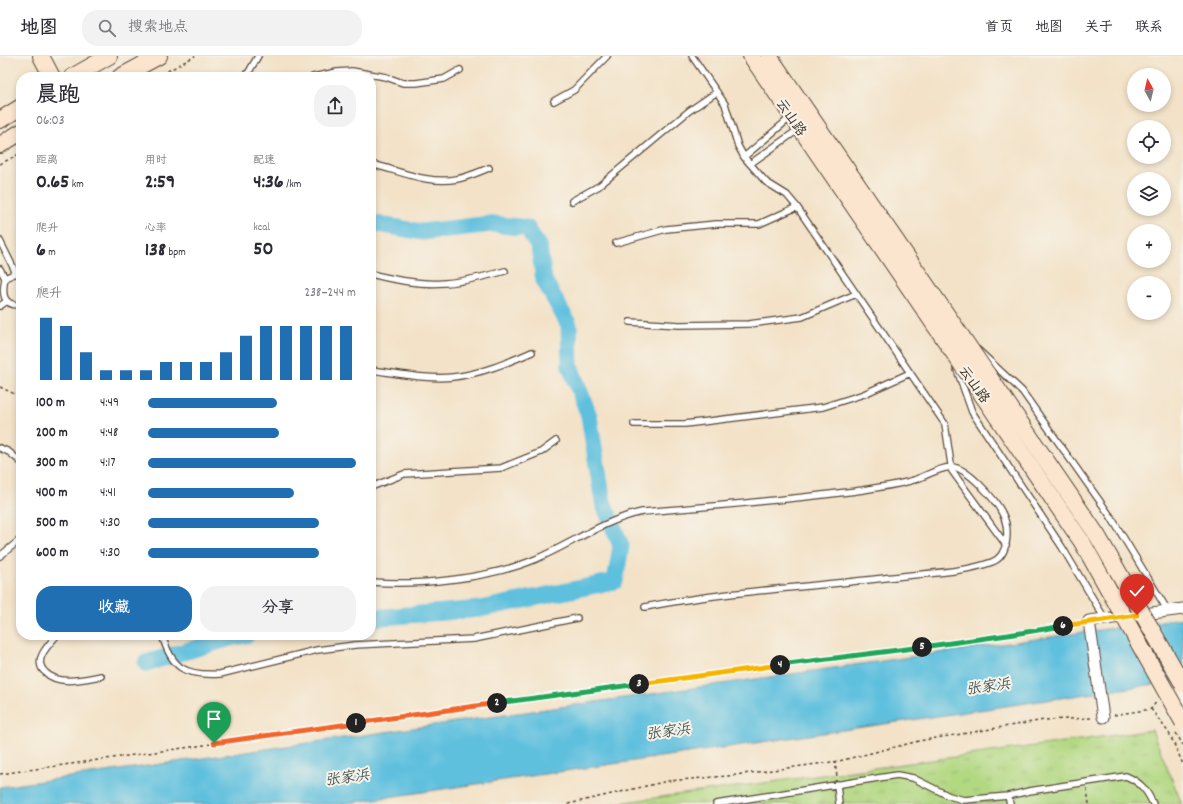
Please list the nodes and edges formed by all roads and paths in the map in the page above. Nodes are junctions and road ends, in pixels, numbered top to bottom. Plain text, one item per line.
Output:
1 (41, 56) edge
2 (109, 56) edge
3 (159, 56) edge
4 (195, 56) edge
5 (258, 56) edge
6 (607, 56) edge
7 (692, 56) edge
8 (751, 56) edge
9 (769, 56) edge
10 (460, 70) dead end
11 (49, 72) edge
12 (81, 72) edge
13 (129, 72) edge
14 (166, 72) edge
15 (248, 72) edge
16 (337, 72) edge
17 (358, 72) edge
18 (376, 75) edge
19 (717, 92) junction
20 (554, 101) dead end
21 (16, 110) edge
22 (0, 120) edge
23 (796, 122) junction
24 (16, 135) edge
25 (0, 144) edge
26 (16, 156) edge
27 (744, 157) junction
28 (0, 164) edge
29 (750, 164) junction
30 (376, 165) edge
31 (490, 168) dead end
32 (572, 201) dead end
33 (797, 207) junction
34 (0, 241) edge
35 (616, 243) dead end
36 (0, 269) edge
37 (16, 271) edge
38 (505, 271) dead end
39 (16, 275) edge
40 (376, 275) edge
41 (5, 278) junction
42 (856, 294) junction
43 (7, 301) junction
44 (16, 305) edge
45 (0, 306) edge
46 (630, 322) dead end
47 (956, 342) junction
48 (532, 352) dead end
49 (376, 371) edge
50 (910, 373) junction
51 (0, 387) edge
52 (16, 395) edge
53 (634, 424) dead end
54 (556, 441) dead end
55 (0, 448) edge
56 (16, 458) edge
57 (950, 467) junction
58 (376, 485) edge
59 (16, 543) edge
60 (1006, 545) junction
61 (0, 556) edge
62 (376, 582) edge
63 (646, 607) dead end
64 (1183, 609) edge
65 (1168, 611) junction
66 (578, 618) dead end
67 (1105, 619) junction
68 (1090, 621) junction
69 (53, 640) edge
70 (163, 640) edge
71 (101, 676) dead end
72 (1183, 684) edge
73 (1159, 698) dead end
74 (1151, 709) junction
75 (1103, 717) junction
76 (1183, 722) edge
77 (835, 761) junction
78 (1183, 764) edge
79 (0, 774) edge
80 (1085, 782) junction
81 (838, 784) junction
82 (1008, 796) junction
83 (568, 804) edge
84 (716, 804) edge
85 (839, 804) edge
86 (1010, 804) edge
87 (1089, 804) edge
88 (1153, 804) edge

1 - 11 main road
2 - 12 main road
3 - 13 main road
4 - 14 path
5 - 15 lane
6 - 20 lane
7 - 19 lane
8 - 23 main road, 云山路
9 - 47 main road, 云山路
10 - 18 lane
16 - 17 lane
19 - 27 lane
19 - 32 lane
21 - 22 main road
23 - 27 lane
23 - 29 lane
23 - 47 main road, 云山路
24 - 25 main road
26 - 28 path
27 - 29 lane
29 - 33 lane
30 - 31 lane
33 - 35 lane
33 - 42 lane
34 - 37 lane
36 - 41 lane
38 - 40 lane
39 - 41 lane
41 - 43 lane
42 - 46 lane
42 - 50 lane
43 - 44 lane
43 - 45 lane
47 - 65 lane
47 - 67 lane
47 - 72 main road, 云山路, bridge
47 - 76 main road, 云山路, bridge
48 - 49 lane
50 - 53 lane
50 - 57 lane
51 - 52 path
54 - 58 lane
55 - 56 lane
57 - 60 lane
57 - 60 lane
57 - 62 lane
59 - 61 lane
60 - 63 lane
64 - 65 street
65 - 67 street
66 - 70 lane
67 - 68 street
68 - 75 street
68 - 79 path
69 - 71 lane
73 - 74 path
74 - 75 path
74 - 78 path
75 - 77 path
77 - 81 path
77 - 83 path
80 - 82 lane
80 - 87 path
80 - 88 lane
81 - 82 lane
81 - 84 lane
81 - 85 lane
82 - 86 lane

